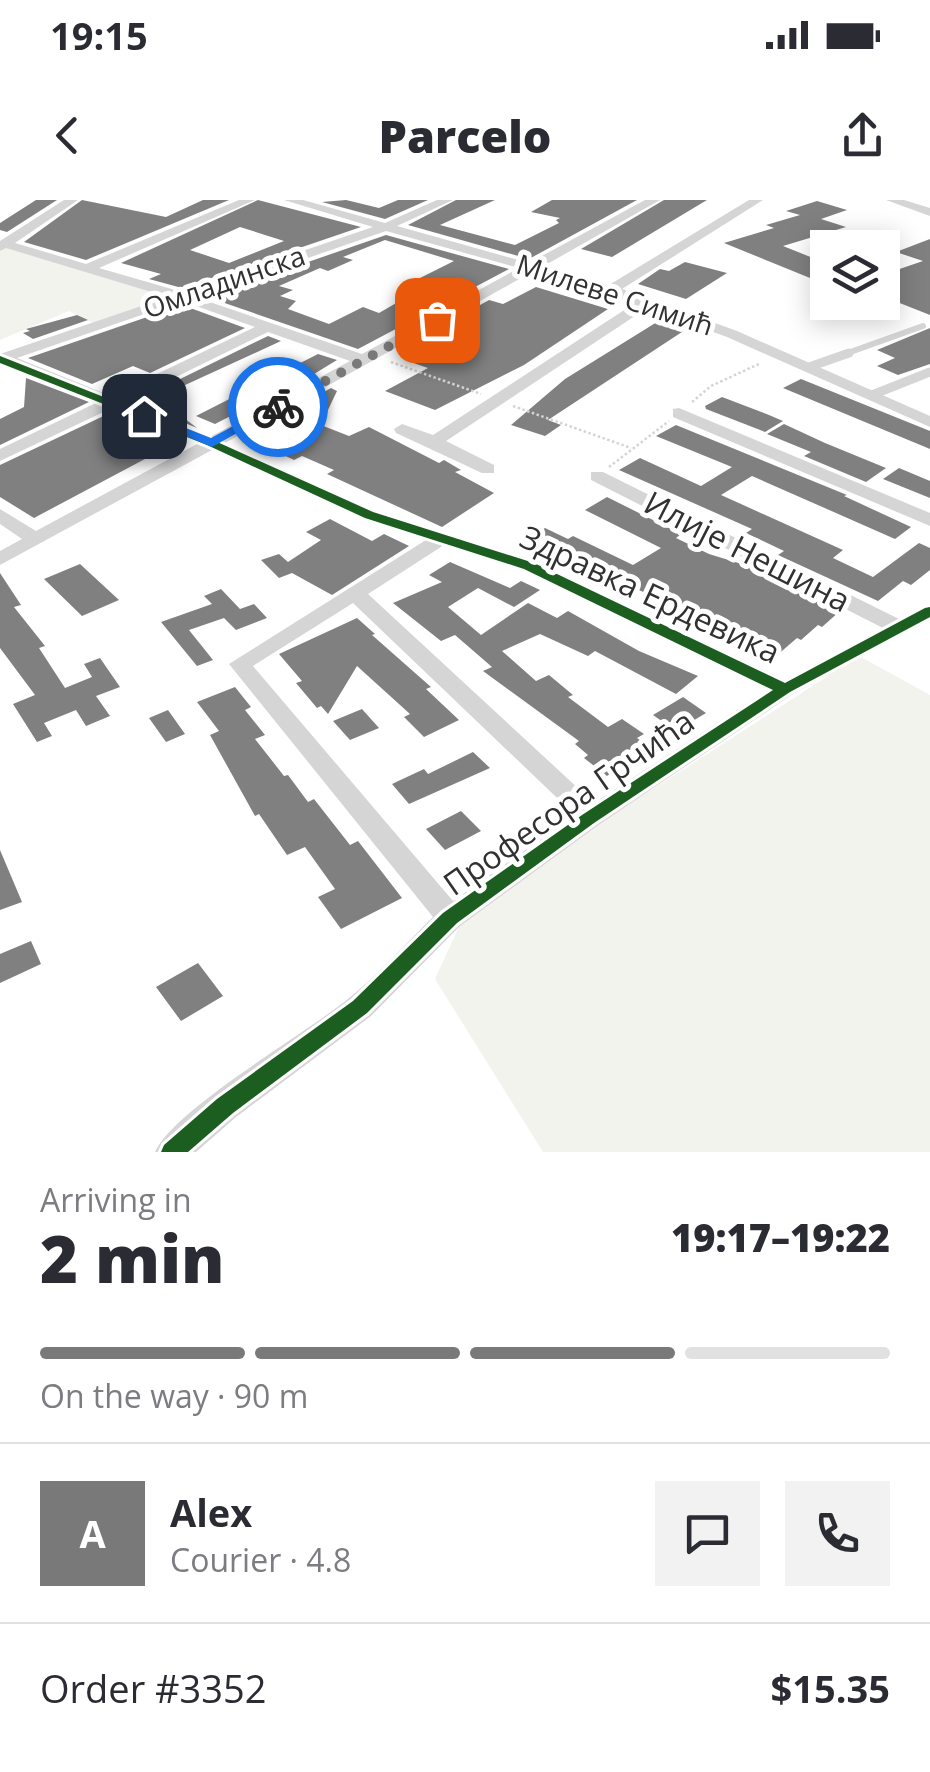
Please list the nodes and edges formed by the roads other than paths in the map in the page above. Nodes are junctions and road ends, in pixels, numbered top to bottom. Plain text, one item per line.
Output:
1 (72, 200) edge
2 (249, 200) edge
3 (290, 200) edge
4 (654, 200) edge
5 (757, 200) edge
6 (892, 200) edge
7 (441, 201) edge
8 (926, 208) edge
9 (388, 226) junction
10 (3, 245) edge
11 (534, 266) junction
12 (90, 267) junction
13 (612, 290) junction
14 (183, 297) junction
15 (646, 302) junction
16 (924, 326) dead end
17 (266, 327) junction
18 (2, 358) edge
19 (363, 360) junction
20 (810, 367) junction
21 (930, 372) edge
22 (872, 395) junction
23 (110, 402) junction
24 (679, 414) dead end
25 (929, 420) edge
26 (402, 429) dead end
27 (434, 442) junction
28 (212, 443) junction
29 (0, 456) edge
30 (488, 470) dead end
31 (597, 476) dead end
32 (0, 515) edge
33 (930, 520) edge
34 (441, 539) junction
35 (34, 540) junction
36 (0, 559) edge
37 (356, 593) junction
38 (930, 611) edge
39 (898, 627) junction
40 (786, 689) junction
41 (592, 816) junction
42 (450, 918) junction
43 (172, 1152) edge

1 - 10 street
2 - 12 street
3 - 9 street, Милеве Симић
4 - 11 street
5 - 13 street
6 - 8 street
7 - 9 street, Омладинска
9 - 11 street, Милеве Симић
9 - 14 street, Омладинска
10 - 12 street
11 - 13 street, Милеве Симић
11 - 19 street
12 - 14 street
13 - 15 street, Милеве Симић
14 - 17 street
14 - 18 street, Омладинска
15 - 20 street, Милеве Симић
15 - 27 street
16 - 20 lane
17 - 19 street
17 - 23 street
18 - 23 street, Здравка Ердевика
19 - 28 street
20 - 22 street, Милеве Симић
21 - 22 lane
22 - 25 street, Милеве Симић
23 - 28 street, Здравка Ердевика
23 - 29 street
24 - 33 street
26 - 27 street
27 - 30 street
28 - 34 street, Здравка Ердевика
28 - 35 street
31 - 39 street, Илије Нешина
32 - 35 street
34 - 37 street
34 - 40 street, Здравка Ердевика
35 - 36 street
37 - 41 street
37 - 42 street
38 - 39 street, Професора Грчића
39 - 40 street, Професора Грчића
40 - 41 street, Професора Грчића
41 - 42 street, Професора Грчића
42 - 43 street, Професора Грчића

